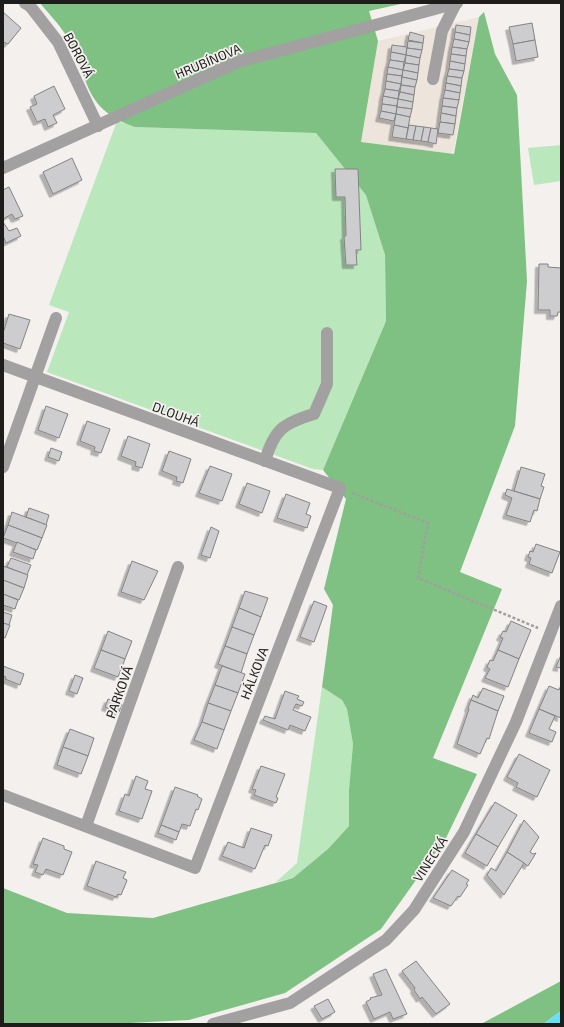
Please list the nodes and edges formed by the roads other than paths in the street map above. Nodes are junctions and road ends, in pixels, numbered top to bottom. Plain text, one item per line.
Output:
1 (25, 3) edge
2 (456, 3) edge
3 (433, 78) dead end
4 (98, 126) junction
5 (3, 168) edge
6 (56, 318) dead end
7 (327, 333) dead end
8 (3, 365) edge
9 (36, 378) junction
10 (265, 461) junction
11 (3, 467) edge
12 (340, 488) joint
13 (178, 567) dead end
14 (561, 606) edge
15 (3, 796) edge
16 (86, 826) junction
17 (213, 1024) edge

1 - 4 street, BOROVÁ
2 - 3 street
2 - 4 street, HRUBÍNOVA
4 - 5 street, HRUBÍNOVA
6 - 9 street
7 - 10 street
8 - 9 street, DLOUHÁ
9 - 10 street, DLOUHÁ
9 - 11 street
10 - 12 street, DLOUHÁ
12 - 16 street, HÁLKOVA
13 - 16 street, PARKOVÁ
14 - 17 street, VINECKÁ
15 - 16 street

